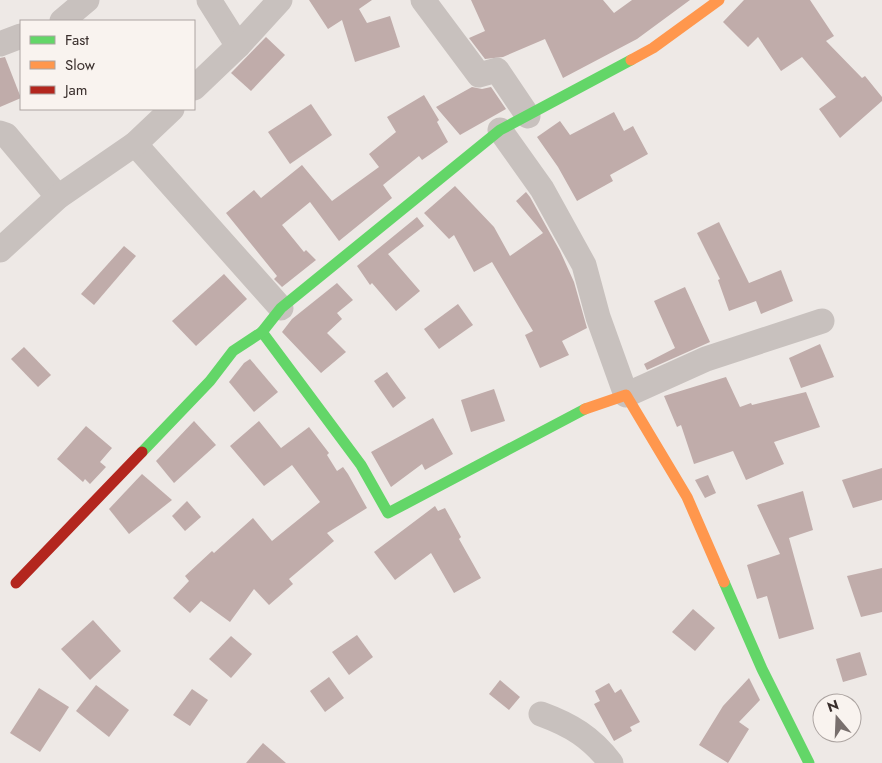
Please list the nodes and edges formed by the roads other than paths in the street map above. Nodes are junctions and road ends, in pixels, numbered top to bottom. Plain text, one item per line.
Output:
1 (87, 0) edge
2 (209, 0) edge
3 (280, 0) edge
4 (423, 0) edge
5 (719, 0) edge
6 (63, 20) edge
7 (20, 36) edge
8 (0, 44) edge
9 (238, 46) junction
10 (195, 87) edge
11 (171, 110) edge
12 (528, 116) junction
13 (500, 130) junction
14 (0, 133) edge
15 (135, 144) junction
16 (58, 197) junction
17 (0, 250) edge
18 (281, 308) junction
19 (822, 321) dead end
20 (262, 332) junction
21 (626, 395) junction
22 (16, 583) dead end
23 (541, 714) dead end
24 (612, 763) edge
25 (809, 763) edge

1 - 6 street
2 - 9 street
3 - 9 street
4 - 12 street
5 - 12 street
7 - 8 street
9 - 10 street
11 - 15 street
12 - 13 street
13 - 18 street
13 - 21 street
14 - 16 street
15 - 16 street
15 - 18 street
16 - 17 street
18 - 20 street
19 - 21 street
20 - 21 street
20 - 22 street
21 - 25 street
23 - 24 street

